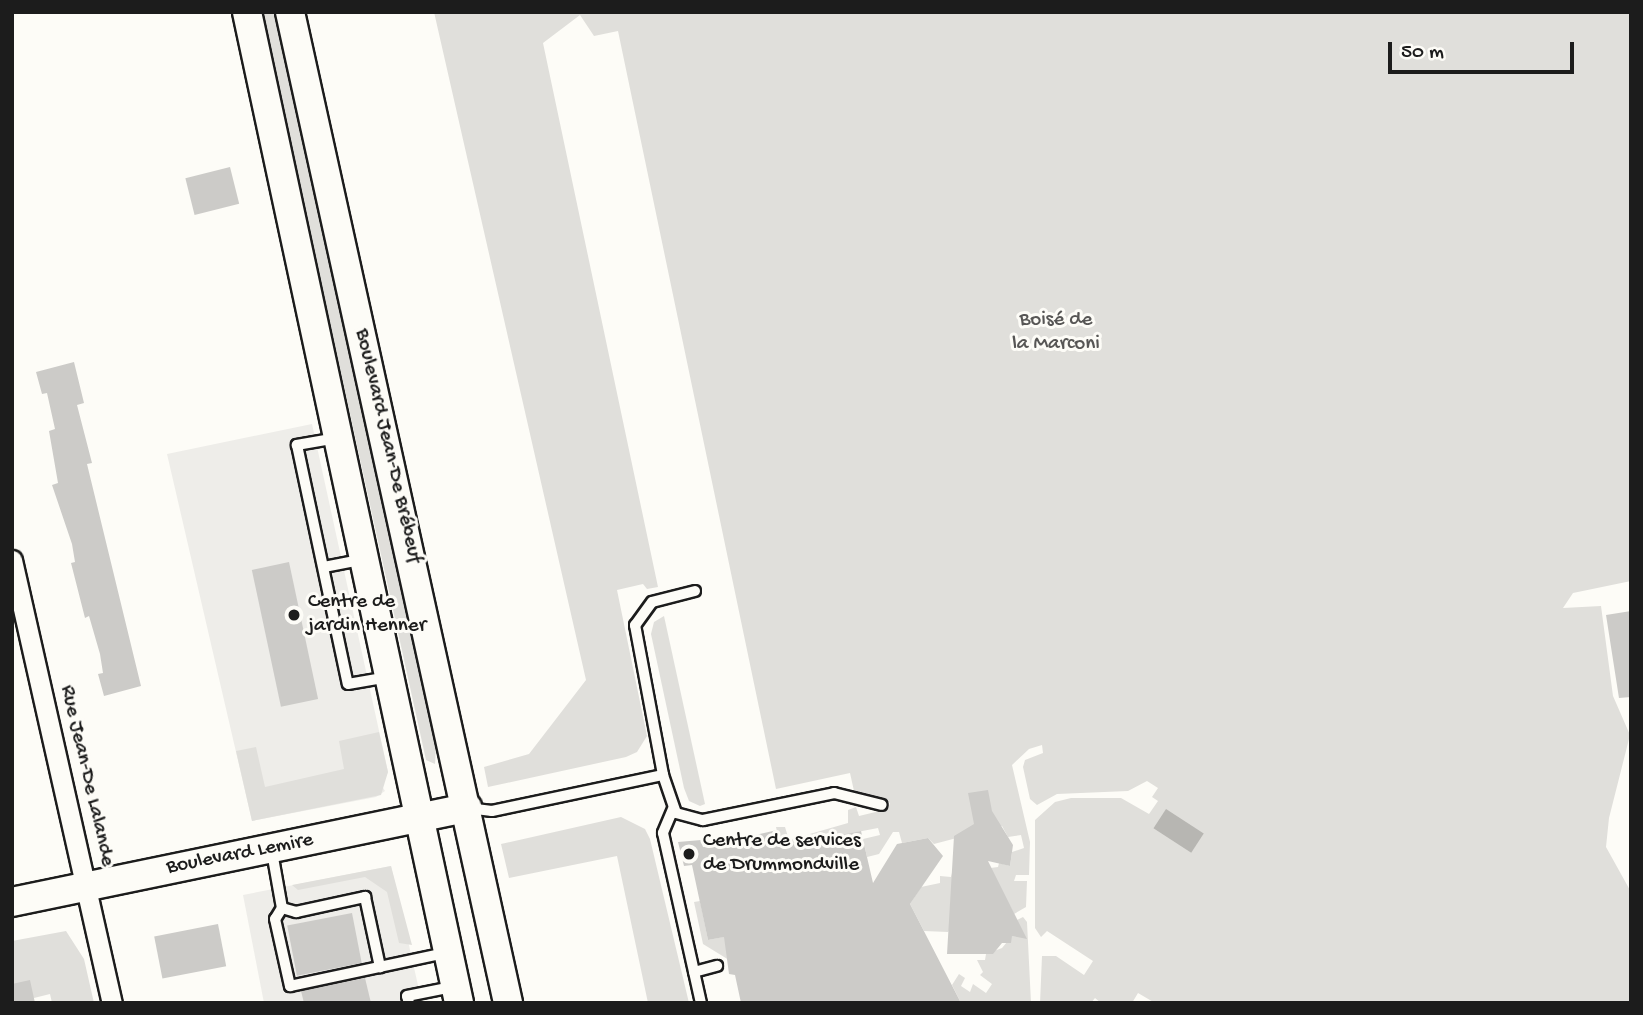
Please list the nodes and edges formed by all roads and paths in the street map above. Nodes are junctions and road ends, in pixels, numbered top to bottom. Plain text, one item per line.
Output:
1 (247, 12) edge
2 (290, 12) edge
3 (340, 437) junction
4 (366, 559) junction
5 (12, 560) edge
6 (324, 567) junction
7 (695, 591) dead end
8 (392, 676) junction
9 (663, 775) junction
10 (882, 805) dead end
11 (467, 808) junction
12 (673, 808) junction
13 (421, 818) junction
14 (271, 849) junction
15 (88, 886) junction
16 (12, 902) edge
17 (282, 908) junction
18 (449, 953) junction
19 (717, 966) dead end
20 (380, 967) junction
21 (694, 972) junction
22 (457, 995) edge
23 (112, 1003) edge
24 (409, 1003) edge
25 (508, 1003) edge
26 (701, 1003) edge

1 - 3 main road, Boulevard Jean-De Brébeuf
2 - 11 main road, Boulevard Jean-De Brébeuf
3 - 4 main road, Boulevard Jean-De Brébeuf
3 - 6 lane
4 - 6 lane
4 - 8 main road, Boulevard Jean-De Brébeuf
5 - 15 street, Rue Jean-De Lalande
6 - 8 lane
7 - 9 lane
8 - 13 main road, Boulevard Jean-De Brébeuf
9 - 11 lane
9 - 12 lane
10 - 12 lane
11 - 13 main road, Boulevard Lemire
11 - 25 main road, Boulevard Jean-De Brébeuf
12 - 21 lane
13 - 14 main road, Boulevard Lemire
13 - 18 main road, Boulevard Jean-De Brébeuf
14 - 15 main road, Boulevard Lemire
14 - 17 lane
15 - 16 main road, Boulevard Lemire
15 - 23 street, Rue Jean-De Lalande
17 - 20 lane
17 - 20 lane
18 - 20 lane
18 - 22 main road, Boulevard Jean-De Brébeuf
19 - 21 lane
21 - 26 lane
22 - 24 lane

